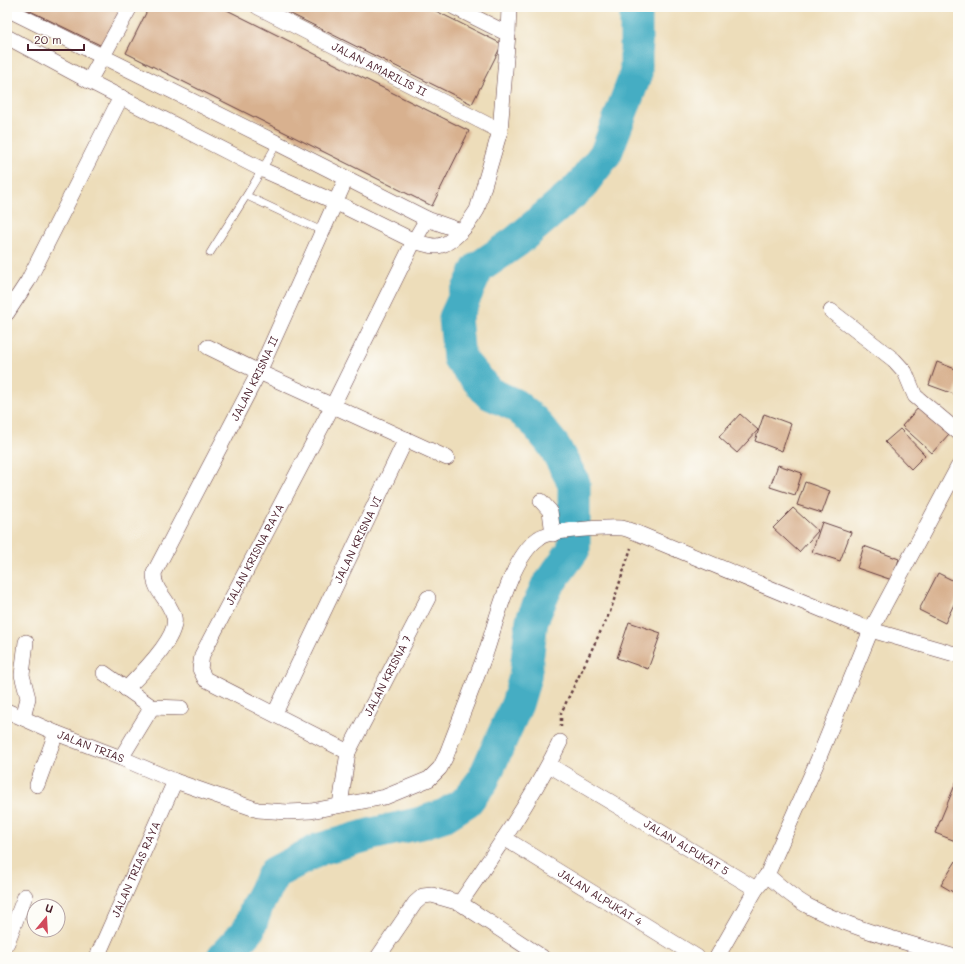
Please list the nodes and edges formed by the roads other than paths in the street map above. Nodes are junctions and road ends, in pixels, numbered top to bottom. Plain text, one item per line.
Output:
1 (130, 7) edge
2 (258, 7) edge
3 (454, 7) edge
4 (509, 7) edge
5 (7, 9) edge
6 (508, 34) junction
7 (7, 37) edge
8 (102, 57) junction
9 (89, 81) junction
10 (121, 97) junction
11 (500, 131) junction
12 (277, 143) junction
13 (263, 170) junction
14 (346, 179) junction
15 (247, 196) junction
16 (335, 202) junction
17 (427, 219) junction
18 (322, 231) junction
19 (461, 231) junction
20 (414, 241) junction
21 (210, 253) dead end
22 (831, 311) dead end
23 (7, 313) edge
24 (208, 348) dead end
25 (259, 372) junction
26 (333, 406) junction
27 (958, 432) edge
28 (406, 439) junction
29 (446, 458) dead end
30 (958, 467) edge
31 (540, 501) dead end
32 (555, 533) junction
33 (428, 598) dead end
34 (872, 630) junction
35 (26, 642) dead end
36 (958, 655) edge
37 (104, 673) dead end
38 (126, 689) junction
39 (152, 707) junction
40 (181, 708) dead end
41 (7, 711) edge
42 (274, 713) junction
43 (23, 718) junction
44 (56, 733) junction
45 (560, 742) road end
46 (348, 752) junction
47 (121, 758) junction
48 (548, 765) junction
49 (175, 781) junction
50 (37, 785) dead end
51 (340, 806) junction
52 (504, 838) junction
53 (767, 875) junction
54 (756, 889) junction
55 (25, 896) dead end
56 (460, 903) junction
57 (7, 943) edge
58 (380, 956) edge
59 (97, 957) edge
60 (542, 957) edge
61 (696, 957) edge
62 (717, 957) edge
63 (955, 957) edge

1 - 8 street
2 - 11 street, JALAN AMARILIS II
3 - 6 street
4 - 6 street
5 - 8 street
6 - 11 street
7 - 9 street
8 - 9 street
8 - 12 street
9 - 10 street
10 - 13 street
10 - 23 street
11 - 19 street
12 - 13 lane
12 - 14 street
13 - 15 lane
13 - 16 street
14 - 16 street, JALAN KRISNA II
14 - 17 street
15 - 18 lane
15 - 21 lane
16 - 18 street, JALAN KRISNA II
16 - 20 street
17 - 19 street
17 - 20 street, JALAN KRISNA RAYA
18 - 25 street, JALAN KRISNA II
19 - 20 street
20 - 26 street, JALAN KRISNA RAYA
22 - 27 street
24 - 25 street
25 - 26 street
25 - 38 street, JALAN KRISNA II
26 - 28 street
26 - 42 street, JALAN KRISNA RAYA
28 - 29 street
28 - 42 street, JALAN KRISNA VI
30 - 34 street
31 - 32 street
32 - 34 street, JALAN TRIAS
32 - 51 street, JALAN TRIAS
33 - 46 street, JALAN KRISNA 7
34 - 36 street, JALAN TRIAS
34 - 53 street
35 - 43 street
37 - 38 street
38 - 39 street
39 - 40 street
39 - 47 street
41 - 43 street, JALAN TRIAS
42 - 46 street, JALAN KRISNA RAYA
43 - 44 street, JALAN TRIAS
44 - 47 street, JALAN TRIAS
44 - 50 street
45 - 48 street
46 - 51 street
47 - 49 street, JALAN TRIAS
48 - 52 street
48 - 54 street, JALAN ALPUKAT 5
49 - 51 street, JALAN TRIAS
49 - 59 street, JALAN TRIAS RAYA
52 - 56 street
52 - 61 street, JALAN ALPUKAT 4
53 - 54 street
53 - 63 street
54 - 62 street
55 - 57 street
56 - 58 street
56 - 60 street

